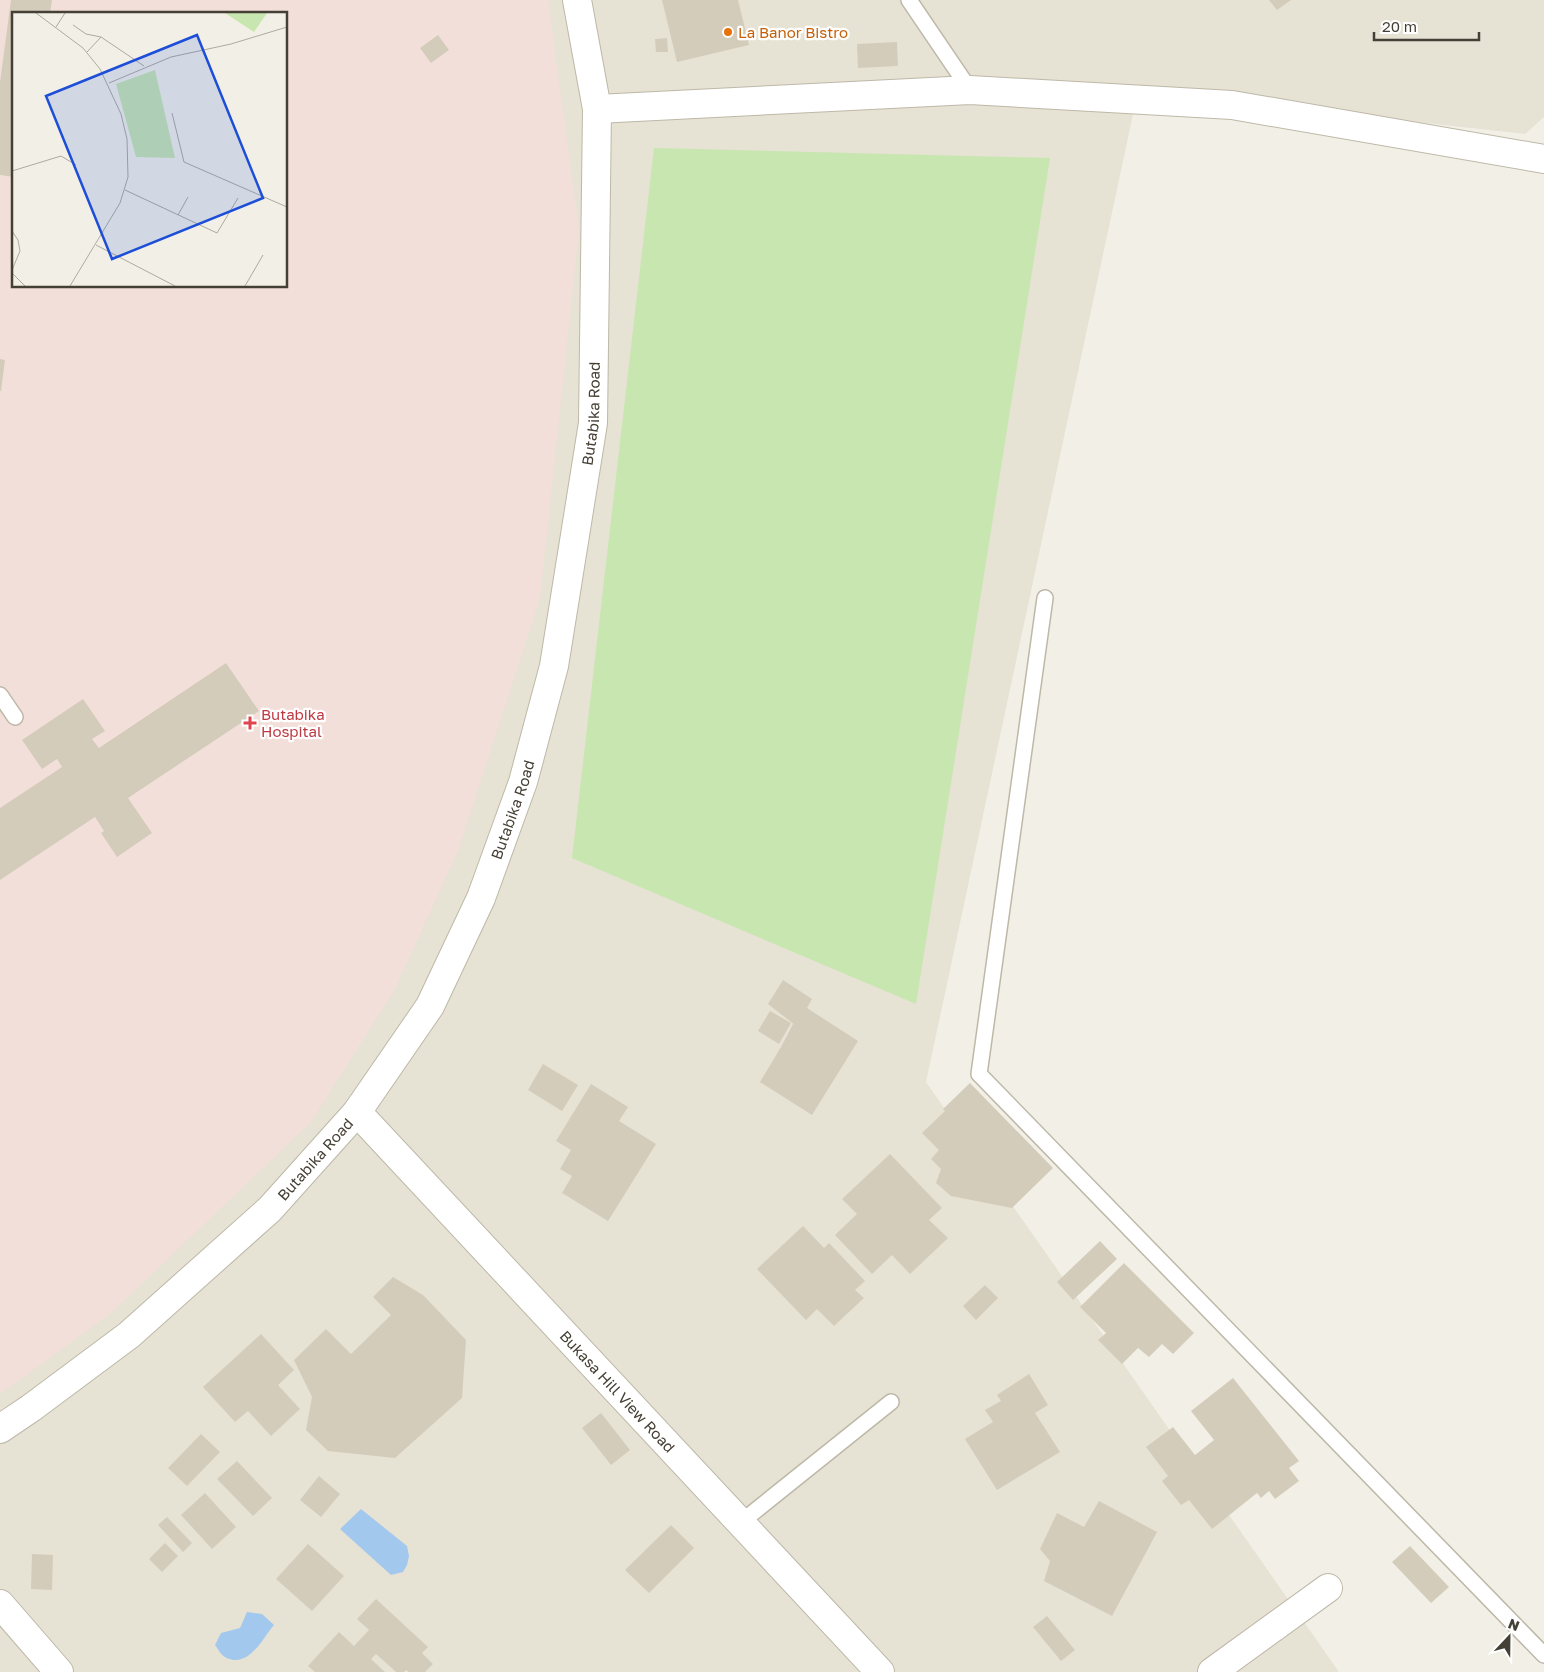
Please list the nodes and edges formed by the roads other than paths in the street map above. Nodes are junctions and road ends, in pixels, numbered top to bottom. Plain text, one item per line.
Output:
1 (577, 0) edge
2 (909, 0) edge
3 (970, 90) junction
4 (597, 109) junction
5 (1544, 159) edge
6 (1046, 598) dead end
7 (0, 695) edge
8 (15, 717) dead end
9 (357, 1112) junction
10 (891, 1402) dead end
11 (0, 1429) edge
12 (740, 1523) junction
13 (1328, 1588) dead end
14 (0, 1604) edge
15 (1544, 1655) edge
16 (59, 1672) edge
17 (880, 1672) edge
18 (1212, 1672) edge

1 - 4 street, Butabika Road
2 - 3 lane
3 - 4 street
3 - 5 street
4 - 9 street, Butabika Road
6 - 15 lane
7 - 8 lane
9 - 11 street, Butabika Road
9 - 12 street, Bukasa Hill View Road
10 - 12 lane
12 - 17 street, Bukasa Hill View Road
13 - 18 street
14 - 16 street

